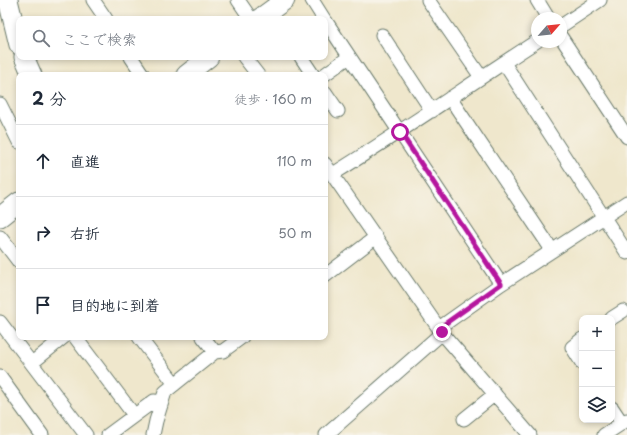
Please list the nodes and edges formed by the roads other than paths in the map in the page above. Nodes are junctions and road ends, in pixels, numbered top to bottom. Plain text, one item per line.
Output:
1 (8, 0) edge
2 (93, 0) edge
3 (238, 0) edge
4 (285, 0) edge
5 (312, 0) edge
6 (428, 0) edge
7 (536, 0) edge
8 (600, 0) edge
9 (544, 12) edge
10 (104, 16) edge
11 (249, 16) edge
12 (268, 16) edge
13 (322, 16) edge
14 (567, 22) edge
15 (328, 25) edge
16 (16, 33) edge
17 (382, 35) dead end
18 (531, 45) edge
19 (567, 46) edge
20 (349, 57) junction
21 (25, 60) edge
22 (133, 60) edge
23 (205, 60) edge
24 (246, 60) edge
25 (303, 60) edge
26 (504, 63) junction
27 (31, 72) edge
28 (141, 72) edge
29 (190, 72) edge
30 (256, 72) edge
31 (311, 72) edge
32 (328, 72) edge
33 (481, 76) junction
34 (328, 96) edge
35 (450, 98) junction
36 (0, 104) edge
37 (338, 111) dead end
38 (432, 111) junction
39 (400, 132) junction
40 (16, 136) edge
41 (627, 137) edge
42 (328, 168) edge
43 (333, 174) junction
44 (627, 202) edge
45 (16, 204) edge
46 (0, 217) edge
47 (604, 217) junction
48 (0, 237) edge
49 (376, 237) junction
50 (552, 250) junction
51 (627, 253) edge
52 (16, 258) edge
53 (328, 274) edge
54 (501, 284) junction
55 (623, 311) dead end
56 (615, 316) edge
57 (0, 322) edge
58 (441, 330) junction
59 (60, 340) edge
60 (77, 340) edge
61 (141, 340) edge
62 (205, 340) edge
63 (238, 340) edge
64 (579, 341) edge
65 (215, 352) junction
66 (579, 358) edge
67 (32, 363) junction
68 (0, 377) edge
69 (175, 384) junction
70 (495, 394) junction
71 (162, 402) junction
72 (615, 411) edge
73 (134, 416) junction
74 (464, 419) dead end
75 (625, 421) edge
76 (42, 435) edge
77 (86, 435) edge
78 (108, 435) edge
79 (153, 435) edge
80 (326, 435) edge
81 (530, 435) edge
82 (604, 435) edge

1 - 16 street
2 - 10 street
3 - 11 street
4 - 12 street
5 - 13 street
6 - 33 street
7 - 9 street
8 - 14 street
15 - 20 street
17 - 38 street
18 - 26 street
19 - 41 street
20 - 32 street
20 - 39 street
21 - 27 street
22 - 28 street
23 - 29 street
24 - 30 street
25 - 31 street
26 - 33 street
26 - 47 street
33 - 35 street
34 - 37 street
35 - 38 street
35 - 50 street
36 - 40 street
38 - 39 street
39 - 43 street
39 - 54 street
42 - 43 street
43 - 49 street
44 - 47 street
45 - 46 street
47 - 50 street
47 - 51 street
48 - 52 street
49 - 53 street
49 - 58 street
50 - 54 street
54 - 58 street
55 - 56 street
57 - 67 street
58 - 70 street
58 - 80 street
59 - 67 street
60 - 73 street
61 - 69 street
62 - 65 street
63 - 65 street
64 - 66 street
65 - 69 street
67 - 77 street
68 - 76 street
69 - 71 street
70 - 74 street
70 - 81 street
71 - 73 street
71 - 79 street
72 - 75 street
73 - 78 street
75 - 82 street

